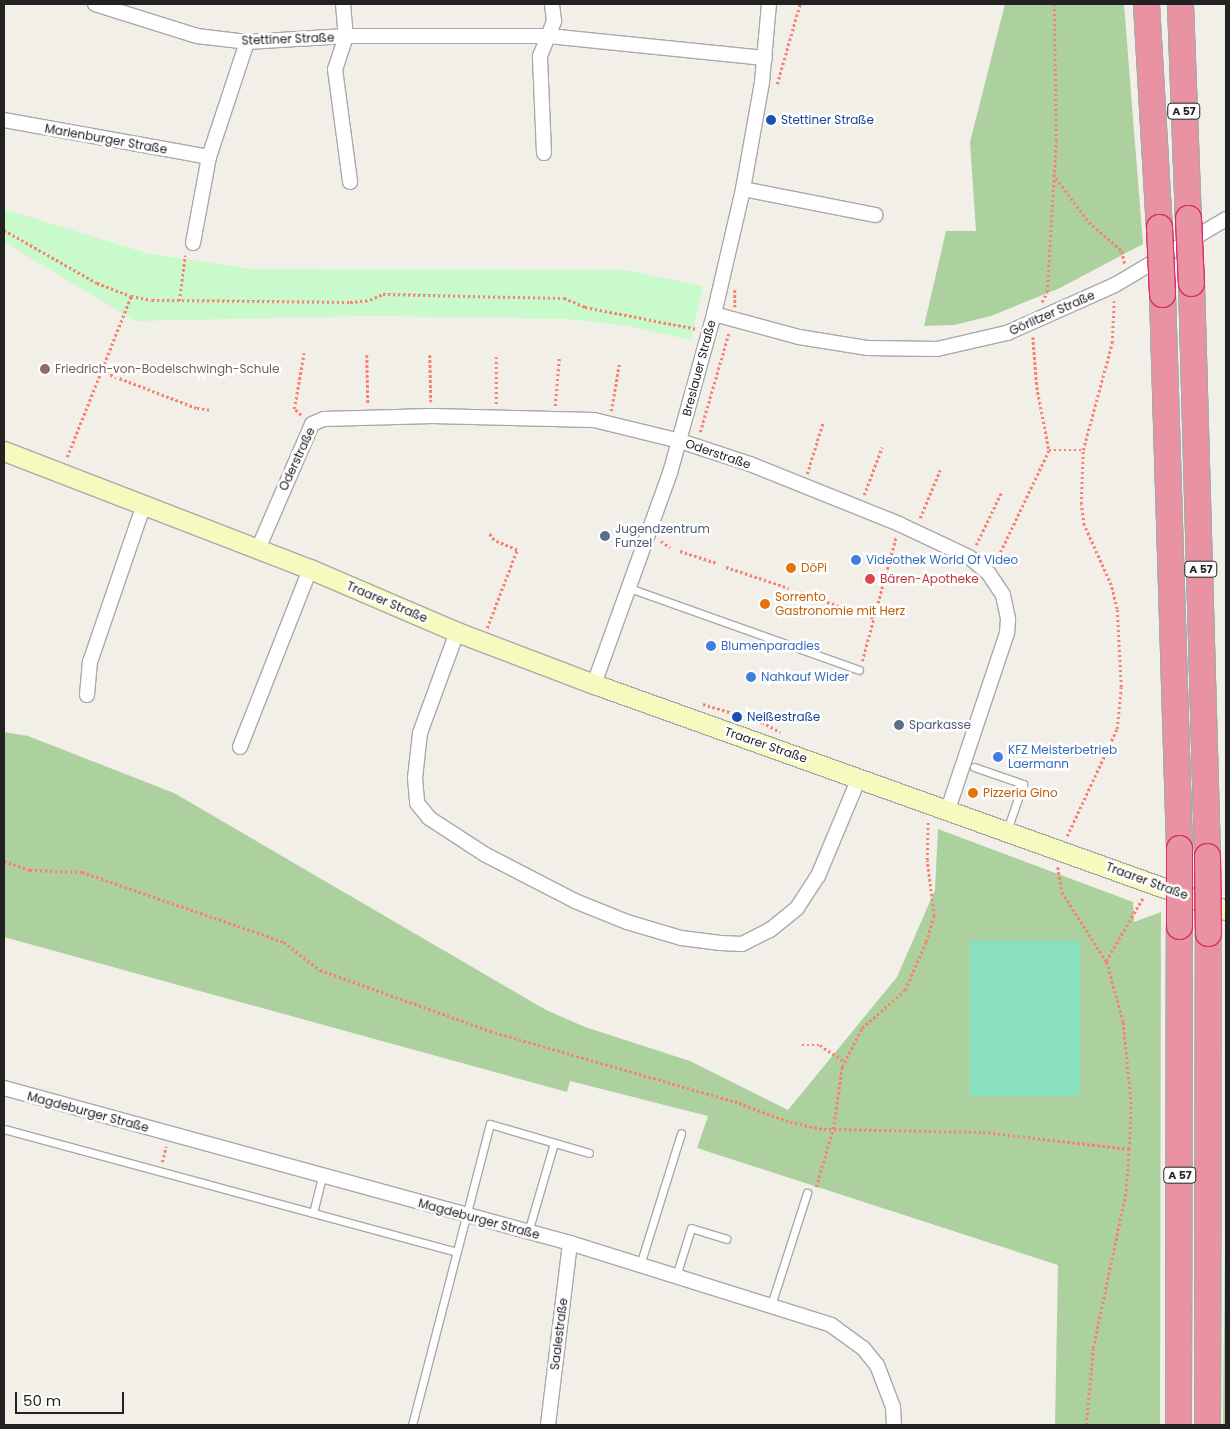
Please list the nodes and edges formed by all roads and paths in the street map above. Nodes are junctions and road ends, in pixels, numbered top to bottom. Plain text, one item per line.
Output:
1 (95, 4) edge
2 (343, 4) edge
3 (552, 4) edge
4 (769, 4) edge
5 (1054, 4) edge
6 (1146, 4) edge
7 (1180, 4) edge
8 (116, 7) edge
9 (346, 36) junction
10 (548, 36) junction
11 (247, 42) junction
12 (765, 58) junction
13 (4, 120) edge
14 (544, 152) dead end
15 (209, 157) junction
16 (1053, 173) junction
17 (350, 182) dead end
18 (743, 189) junction
19 (875, 215) dead end
20 (1226, 218) edge
21 (4, 230) edge
22 (193, 243) joint
23 (1127, 276) junction
24 (1115, 285) junction
25 (131, 296) junction
26 (178, 301) junction
27 (714, 314) junction
28 (1032, 321) junction
29 (709, 331) junction
30 (304, 353) dead end
31 (367, 355) dead end
32 (430, 355) dead end
33 (496, 357) dead end
34 (559, 358) dead end
35 (619, 366) dead end
36 (101, 371) junction
37 (212, 410) dead end
38 (432, 416) junction
39 (554, 417) junction
40 (368, 418) junction
41 (496, 418) junction
42 (610, 422) junction
43 (823, 422) dead end
44 (312, 424) junction
45 (680, 441) junction
46 (882, 446) dead end
47 (1049, 450) junction
48 (1083, 450) junction
49 (4, 451) edge
50 (940, 470) dead end
51 (61, 473) junction
52 (804, 485) junction
53 (1002, 491) dead end
54 (144, 504) junction
55 (859, 508) junction
56 (899, 524) junction
57 (915, 531) junction
58 (488, 532) dead end
59 (258, 549) junction
60 (680, 550) dead end
61 (970, 557) junction
62 (716, 563) dead end
63 (726, 567) dead end
64 (310, 569) junction
65 (989, 574) junction
66 (629, 588) junction
67 (789, 588) dead end
68 (799, 592) dead end
69 (856, 612) dead end
70 (866, 615) dead end
71 (874, 618) junction
72 (457, 632) junction
73 (482, 640) junction
74 (859, 670) joint
75 (594, 684) junction
76 (87, 695) dead end
77 (240, 748) dead end
78 (974, 767) dead end
79 (859, 778) junction
80 (928, 802) junction
81 (948, 809) junction
82 (1006, 831) junction
83 (1062, 850) junction
84 (4, 861) edge
85 (1152, 882) junction
86 (1226, 910) edge
87 (1106, 961) junction
88 (802, 1045) dead end
89 (845, 1062) junction
90 (4, 1088) edge
91 (4, 1129) edge
92 (833, 1130) junction
93 (681, 1133) dead end
94 (169, 1134) junction
95 (554, 1143) junction
96 (1129, 1149) junction
97 (589, 1153) dead end
98 (160, 1172) junction
99 (322, 1176) junction
100 (810, 1193) joint
101 (313, 1213) junction
102 (467, 1215) junction
103 (528, 1232) junction
104 (726, 1239) dead end
105 (570, 1244) junction
106 (457, 1252) junction
107 (640, 1265) junction
108 (676, 1276) junction
109 (771, 1305) junction
110 (412, 1425) edge
111 (548, 1425) edge
112 (894, 1425) edge
113 (1086, 1425) edge
114 (1178, 1425) edge
115 (1207, 1425) edge

1 - 8 street, Stettiner Straße
2 - 9 street, Stettiner Straße
3 - 10 street
4 - 12 street, Breslauer Straße
5 - 16 path
6 - 114 highway, A 57, bridge
7 - 115 highway, A 57, bridge
8 - 11 street, Stettiner Straße
9 - 10 street, Stettiner Straße
9 - 11 street, Stettiner Straße
9 - 17 street, Stettiner Straße
10 - 12 street, Stettiner Straße
10 - 14 street
11 - 15 street
12 - 18 street, Breslauer Straße
13 - 15 street, Marienburger Straße
15 - 22 street
16 - 23 path
16 - 28 path
18 - 19 street
18 - 27 street, Breslauer Straße
20 - 23 street, Görlitzer Straße
21 - 25 path
22 - 26 path
23 - 24 street, Görlitzer Straße
24 - 28 street, Görlitzer Straße
24 - 48 path
25 - 26 path
25 - 36 path
26 - 29 path
27 - 28 street, Görlitzer Straße
27 - 29 street, Breslauer Straße
28 - 47 path
29 - 45 street, Breslauer Straße
30 - 44 path
31 - 40 path
32 - 38 path
33 - 41 path
34 - 39 path
35 - 42 path
36 - 37 path
36 - 51 path
38 - 40 street, Oderstraße
38 - 41 street, Oderstraße
39 - 41 street, Oderstraße
39 - 42 street, Oderstraße
40 - 44 street, Oderstraße
42 - 45 street, Oderstraße
43 - 52 path
44 - 59 street, Oderstraße
45 - 52 street, Oderstraße
45 - 66 street, Breslauer Straße
46 - 55 path
47 - 48 path
47 - 65 path
48 - 83 path
49 - 51 street, Traarer Straße
50 - 57 path
51 - 54 street, Traarer Straße
52 - 55 street, Oderstraße
53 - 61 path
54 - 59 street, Traarer Straße
54 - 76 street
55 - 56 street, Oderstraße
56 - 57 street, Oderstraße
56 - 71 path
57 - 61 street, Oderstraße
58 - 73 path
59 - 64 street, Traarer Straße
60 - 62 path
61 - 65 street, Oderstraße
63 - 67 path
64 - 72 street, Traarer Straße
64 - 77 street
65 - 81 street, Oderstraße
66 - 74 lane
66 - 75 street, Breslauer Straße
68 - 69 path
70 - 71 path
71 - 74 path
72 - 73 street, Traarer Straße
72 - 79 street
73 - 75 street, Traarer Straße
75 - 79 street, Traarer Straße
78 - 82 lane
79 - 80 street, Traarer Straße
80 - 81 street, Traarer Straße
80 - 89 path
81 - 82 street, Traarer Straße
82 - 83 street, Traarer Straße
83 - 85 street, Traarer Straße
83 - 87 path
84 - 92 path
85 - 86 street, Traarer Straße
85 - 87 path
87 - 96 path
88 - 89 path
89 - 92 path
90 - 94 street, Magdeburger Straße
91 - 98 lane
92 - 96 path
92 - 100 path
93 - 107 lane
94 - 98 path
94 - 99 street, Magdeburger Straße
95 - 97 lane
95 - 102 lane
95 - 103 lane
96 - 113 path
98 - 101 lane
99 - 101 lane
99 - 102 street, Magdeburger Straße
100 - 109 lane
101 - 106 lane
102 - 103 street, Magdeburger Straße
102 - 106 lane
103 - 105 street, Magdeburger Straße
104 - 108 lane
105 - 107 street, Magdeburger Straße
105 - 111 street, Saalestraße
106 - 110 lane
107 - 108 street, Magdeburger Straße
108 - 109 street, Magdeburger Straße
109 - 112 street, Magdeburger Straße

